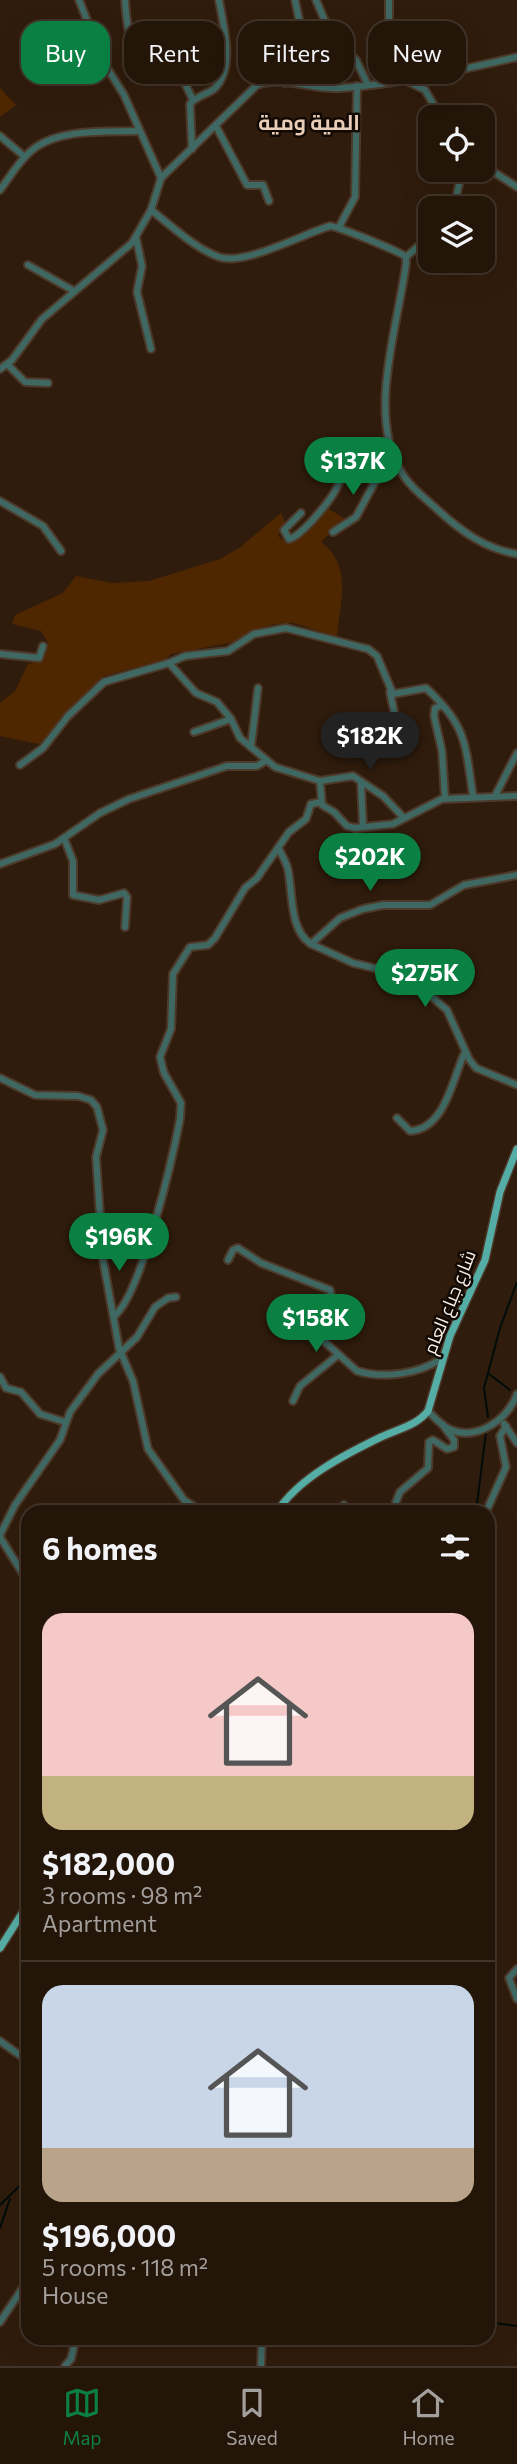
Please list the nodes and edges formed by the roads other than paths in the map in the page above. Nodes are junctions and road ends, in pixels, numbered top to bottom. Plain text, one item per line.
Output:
1 (79, 0) edge
2 (125, 0) edge
3 (219, 0) edge
4 (295, 0) edge
5 (316, 0) edge
6 (389, 0) edge
7 (299, 21) edge
8 (325, 21) edge
9 (389, 21) edge
10 (517, 57) edge
11 (354, 58) edge
12 (466, 67) edge
13 (271, 84) edge
14 (294, 84) edge
15 (374, 84) edge
16 (413, 84) edge
17 (368, 85) junction
18 (357, 86) junction
19 (193, 100) junction
20 (434, 105) edge
21 (216, 126) junction
22 (139, 131) junction
23 (0, 136) edge
24 (192, 149) junction
25 (24, 157) junction
26 (495, 173) edge
27 (161, 178) junction
28 (517, 187) edge
29 (0, 190) edge
30 (270, 201) dead end
31 (151, 209) junction
32 (340, 227) junction
33 (136, 237) junction
34 (418, 246) edge
35 (406, 257) junction
36 (28, 265) dead end
37 (74, 291) junction
38 (151, 349) dead end
39 (7, 364) junction
40 (0, 369) edge
41 (48, 383) dead end
42 (399, 468) junction
43 (382, 469) junction
44 (0, 501) edge
45 (302, 513) dead end
46 (334, 532) dead end
47 (61, 551) dead end
48 (517, 554) edge
49 (43, 646) dead end
50 (0, 654) edge
51 (169, 663) junction
52 (258, 688) dead end
53 (390, 692) junction
54 (441, 706) junction
55 (231, 719) junction
56 (194, 732) dead end
57 (387, 745) dead end
58 (251, 747) junction
59 (517, 753) edge
60 (265, 761) junction
61 (20, 765) dead end
62 (320, 781) junction
63 (361, 783) junction
64 (472, 796) junction
65 (495, 796) junction
66 (517, 796) edge
67 (445, 798) junction
68 (321, 802) junction
69 (403, 817) junction
70 (363, 827) junction
71 (64, 838) junction
72 (279, 849) junction
73 (0, 864) edge
74 (517, 875) edge
75 (125, 927) dead end
76 (311, 944) junction
77 (466, 1052) junction
78 (0, 1078) edge
79 (517, 1085) edge
80 (397, 1118) dead end
81 (517, 1149) edge
82 (228, 1261) dead end
83 (176, 1297) dead end
84 (114, 1316) junction
85 (121, 1353) junction
86 (338, 1355) junction
87 (441, 1359) junction
88 (0, 1377) edge
89 (517, 1394) edge
90 (293, 1401) dead end
91 (428, 1411) junction
92 (501, 1420) junction
93 (65, 1423) junction
94 (442, 1424) junction
95 (506, 1426) junction
96 (517, 1443) edge
97 (192, 1505) edge
98 (282, 1505) edge
99 (395, 1505) edge
100 (489, 1505) edge
101 (0, 1536) edge
102 (21, 1570) edge
103 (21, 1915) edge
104 (0, 1948) edge
105 (517, 1969) edge
106 (517, 1999) edge
107 (0, 2041) edge
108 (21, 2056) edge
109 (21, 2290) edge
110 (0, 2322) edge
111 (74, 2345) edge
112 (262, 2345) edge
113 (65, 2366) edge
114 (261, 2366) edge

1 - 22 street
2 - 19 street
3 - 19 street
4 - 7 street
5 - 8 street
6 - 9 street
10 - 12 street
11 - 17 street
13 - 21 street
14 - 18 street
15 - 17 street
16 - 20 street
17 - 18 street
18 - 32 street
19 - 24 street
21 - 24 street
21 - 30 street
22 - 25 street
22 - 27 street
23 - 25 street
24 - 27 street
25 - 29 street
26 - 28 street
27 - 31 street
31 - 32 street
31 - 33 street
32 - 35 street
33 - 37 street
33 - 38 street
34 - 35 street
35 - 42 street
36 - 37 street
37 - 39 street
39 - 40 street
39 - 41 street
42 - 43 street
42 - 48 street
43 - 45 street
43 - 46 street
44 - 47 street
49 - 50 street
51 - 53 street
51 - 55 street
51 - 61 street
52 - 58 street
53 - 54 street
53 - 57 street
54 - 64 street
54 - 67 street
55 - 56 street
55 - 58 street
58 - 60 street
59 - 65 street
60 - 62 street
60 - 71 street
62 - 63 street
62 - 68 street
63 - 69 street
63 - 70 street
64 - 65 street
64 - 67 street
65 - 66 street
67 - 69 street
68 - 70 street
68 - 72 street
69 - 70 street
71 - 73 street
71 - 75 street
72 - 76 street
72 - 84 street
74 - 76 street
76 - 77 street
77 - 79 street
77 - 80 street
78 - 84 street
81 - 87 main road, شارع جباع العام
82 - 86 street
83 - 85 street
84 - 85 street
85 - 93 street
85 - 97 street
86 - 87 street
86 - 90 street
87 - 91 main road, شارع جباع العام
88 - 93 street
89 - 92 street
91 - 94 street
91 - 98 main road
92 - 94 street
92 - 95 street
93 - 101 street
94 - 99 street
95 - 96 street
95 - 100 street
101 - 102 street
103 - 104 main road
105 - 106 street
107 - 108 street
109 - 110 street
111 - 113 street
112 - 114 street

